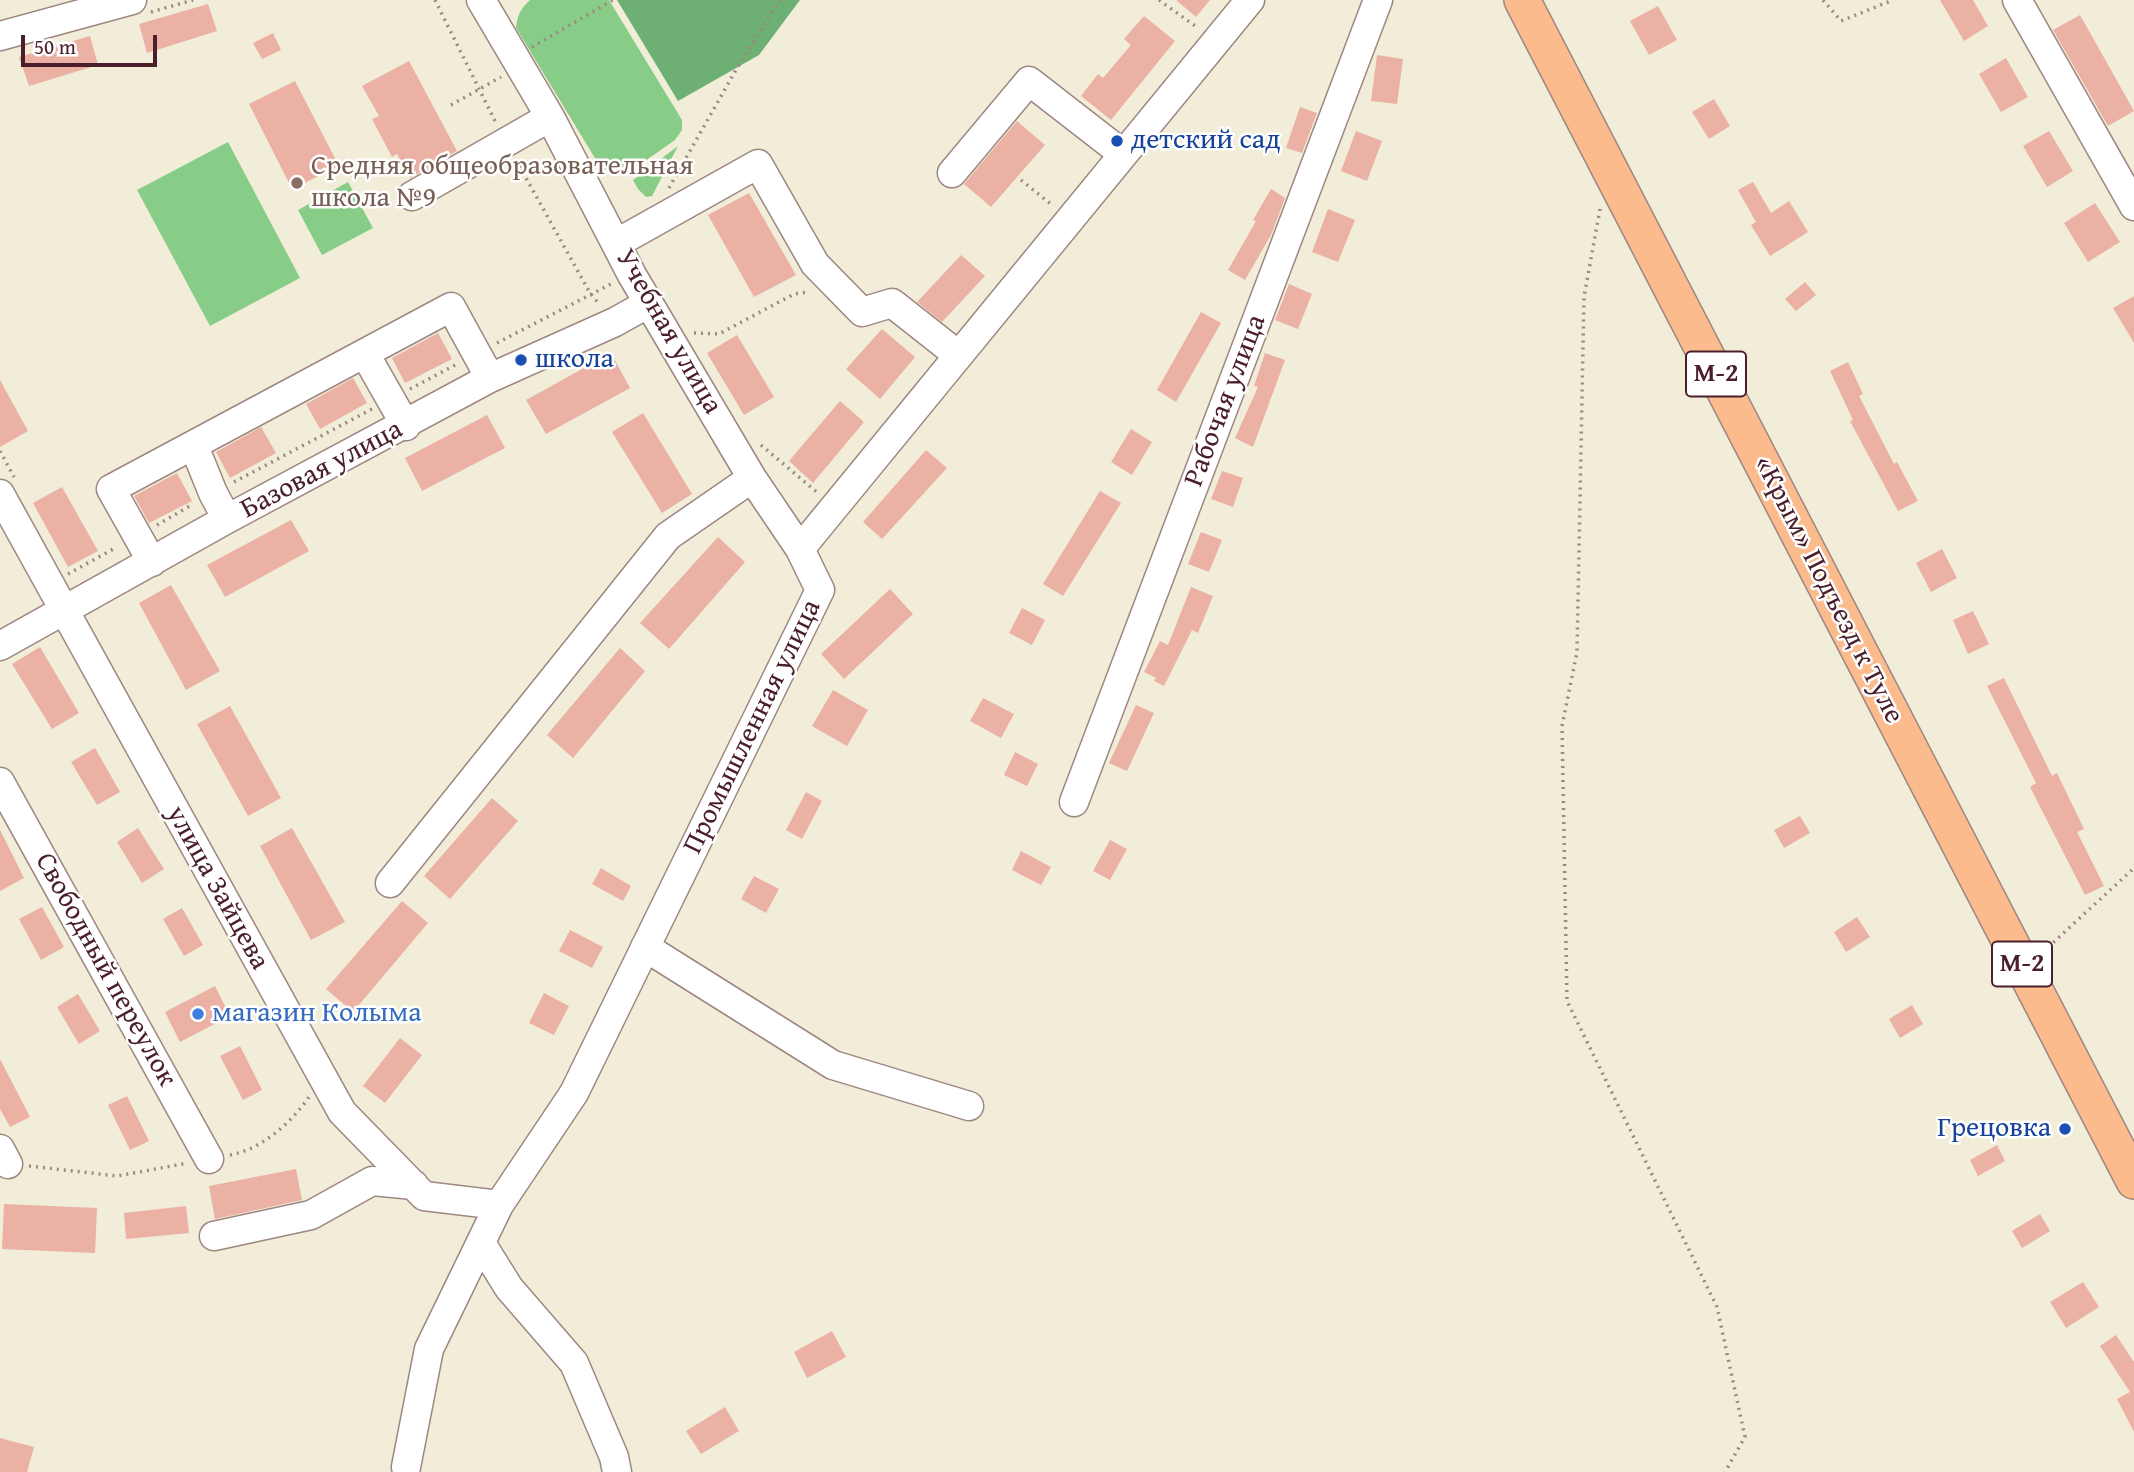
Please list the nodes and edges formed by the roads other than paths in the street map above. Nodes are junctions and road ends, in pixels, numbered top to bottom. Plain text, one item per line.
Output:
1 (132, 0) edge
2 (481, 0) edge
3 (1250, 0) edge
4 (1378, 0) edge
5 (1522, 0) edge
6 (2017, 0) edge
7 (0, 36) edge
8 (550, 117) junction
9 (1123, 154) junction
10 (952, 173) dead end
11 (412, 196) dead end
12 (2134, 206) edge
13 (617, 243) junction
14 (649, 303) junction
15 (365, 354) junction
16 (958, 355) junction
17 (491, 378) junction
18 (406, 426) junction
19 (194, 446) junction
20 (752, 478) junction
21 (9, 489) edge
22 (227, 519) junction
23 (800, 549) junction
24 (152, 562) junction
25 (64, 612) junction
26 (0, 646) edge
27 (0, 782) edge
28 (1074, 802) dead end
29 (390, 883) dead end
30 (645, 947) junction
31 (969, 1106) dead end
32 (209, 1159) road end
33 (2134, 1181) edge
34 (414, 1185) junction
35 (499, 1205) junction
36 (214, 1236) dead end
37 (481, 1243) junction
38 (406, 1467) dead end
39 (617, 1472) edge

1 - 7 street
2 - 8 street, Учебная улица
3 - 9 street
4 - 28 street, Рабочая улица
5 - 33 main road, «Крым» Подъезд к Туле / М-2
6 - 12 street
8 - 11 street
8 - 13 street, Учебная улица
9 - 10 street
9 - 16 street
13 - 14 street, Учебная улица
13 - 16 street
14 - 17 street, Базовая улица
14 - 20 street, Учебная улица
15 - 17 street
15 - 18 street
15 - 19 street
16 - 23 street
17 - 18 street, Базовая улица
18 - 22 street, Базовая улица
19 - 22 street
19 - 24 street
20 - 23 street, Учебная улица
20 - 29 street
21 - 25 street, улица Зайцева
22 - 24 street, Базовая улица
23 - 30 street, Промышленная улица
24 - 25 street, Базовая улица
25 - 26 street, Базовая улица
25 - 34 street, улица Зайцева
27 - 32 street, Свободный переулок
30 - 31 street
30 - 35 street, Промышленная улица
34 - 35 street, улица Зайцева
34 - 36 street
35 - 37 street, Промышленная улица
37 - 38 street, Промышленная улица
37 - 39 street

